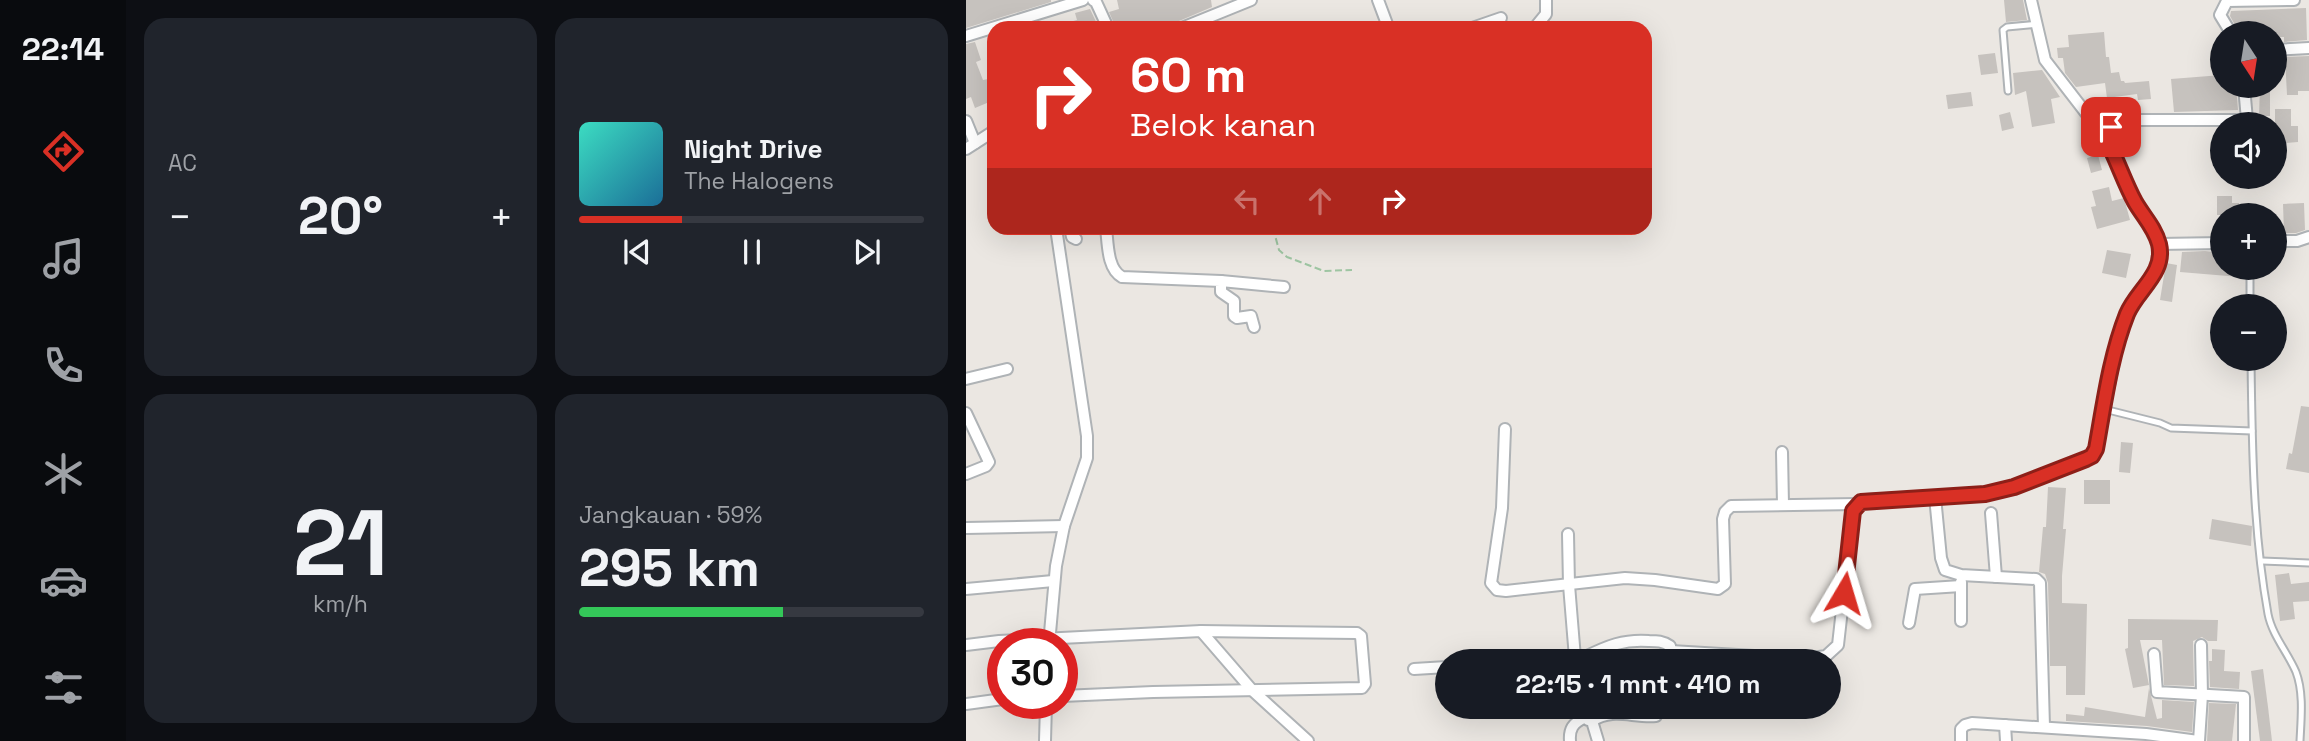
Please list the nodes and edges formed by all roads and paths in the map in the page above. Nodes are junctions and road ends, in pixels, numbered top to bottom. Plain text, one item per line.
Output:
1 (1083, 0) edge
2 (1093, 0) edge
3 (1251, 0) edge
4 (1378, 0) edge
5 (1546, 0) edge
6 (2031, 0) edge
7 (2294, 0) edge
8 (1215, 15) junction
9 (1501, 18) dead end
10 (1015, 21) edge
11 (1105, 21) edge
12 (1200, 21) edge
13 (1215, 21) edge
14 (1386, 21) edge
15 (1492, 21) edge
16 (1541, 21) edge
17 (2224, 21) edge
18 (2038, 23) junction
19 (987, 30) edge
20 (966, 36) edge
21 (2309, 48) edge
22 (2287, 49) edge
23 (2008, 92) dead end
24 (2245, 98) edge
25 (966, 121) edge
26 (987, 135) edge
27 (2106, 139) junction
28 (970, 146) edge
29 (1057, 235) edge
30 (1072, 235) edge
31 (1107, 235) edge
32 (1275, 235) edge
33 (2309, 237) edge
34 (1076, 239) dead end
35 (2287, 241) edge
36 (2210, 243) edge
37 (2159, 244) junction
38 (1352, 270) dead end
39 (1221, 281) junction
40 (1284, 287) dead end
41 (1254, 327) dead end
42 (1007, 369) dead end
43 (2251, 371) edge
44 (966, 379) edge
45 (2103, 409) junction
46 (966, 413) edge
47 (1505, 429) dead end
48 (2252, 431) junction
49 (1782, 452) dead end
50 (966, 474) edge
51 (1935, 497) junction
52 (1857, 504) junction
53 (1783, 505) junction
54 (1991, 513) dead end
55 (1064, 526) junction
56 (966, 528) edge
57 (1568, 534) dead end
58 (2262, 561) junction
59 (2309, 563) edge
60 (1996, 576) junction
61 (1053, 581) junction
62 (1961, 581) junction
63 (1569, 585) junction
64 (966, 589) edge
65 (1961, 621) dead end
66 (1909, 623) dead end
67 (1050, 628) edge
68 (1202, 631) junction
69 (1078, 639) edge
70 (987, 644) edge
71 (966, 645) edge
72 (2201, 645) dead end
73 (1580, 649) edge
74 (1601, 649) edge
75 (1670, 649) edge
76 (1835, 649) edge
77 (2154, 654) dead end
78 (1435, 668) edge
79 (1414, 669) dead end
80 (1252, 690) junction
81 (1078, 695) edge
82 (2202, 695) junction
83 (987, 702) edge
84 (966, 705) edge
85 (1046, 719) edge
86 (1582, 719) edge
87 (1588, 719) edge
88 (2005, 725) junction
89 (2050, 727) junction
90 (2101, 736) edge
91 (2146, 738) edge
92 (1045, 741) edge
93 (1308, 741) edge
94 (1570, 741) edge
95 (1598, 741) edge
96 (1961, 741) edge
97 (2006, 741) edge
98 (2056, 741) edge
99 (2198, 741) edge
100 (2244, 741) edge
101 (2300, 741) edge

1 - 10 street
2 - 11 street
3 - 8 street
4 - 14 street
5 - 16 street
6 - 18 street
7 - 17 street
8 - 12 street
8 - 13 street
9 - 15 street
18 - 23 lane
18 - 27 street
19 - 20 street
21 - 22 street
24 - 27 street
25 - 28 street
26 - 28 street
27 - 37 street
29 - 55 street
30 - 34 street
31 - 39 street
32 - 38 path
33 - 35 street
36 - 37 street
37 - 45 street
39 - 40 street
39 - 41 street
42 - 44 street
43 - 48 lane
45 - 48 lane
45 - 51 street
46 - 50 street
47 - 63 street
48 - 58 lane
49 - 53 street
51 - 52 street
51 - 62 street
52 - 53 street
52 - 76 street
53 - 63 street
54 - 60 street
55 - 56 street
55 - 61 street
57 - 63 street
58 - 59 lane
58 - 101 lane
60 - 62 street
60 - 89 street
61 - 64 street
61 - 67 street
62 - 65 street
62 - 66 street
63 - 73 street
68 - 69 street
68 - 80 street
68 - 80 street
70 - 71 street
72 - 82 street
74 - 75 street
77 - 82 street
78 - 79 street
80 - 81 street
80 - 93 street
82 - 99 street
82 - 100 street
83 - 84 street
85 - 92 street
86 - 94 street
87 - 95 street
88 - 89 street
88 - 96 street
88 - 97 street
89 - 90 street
89 - 98 street
90 - 91 street
91 - 99 street

